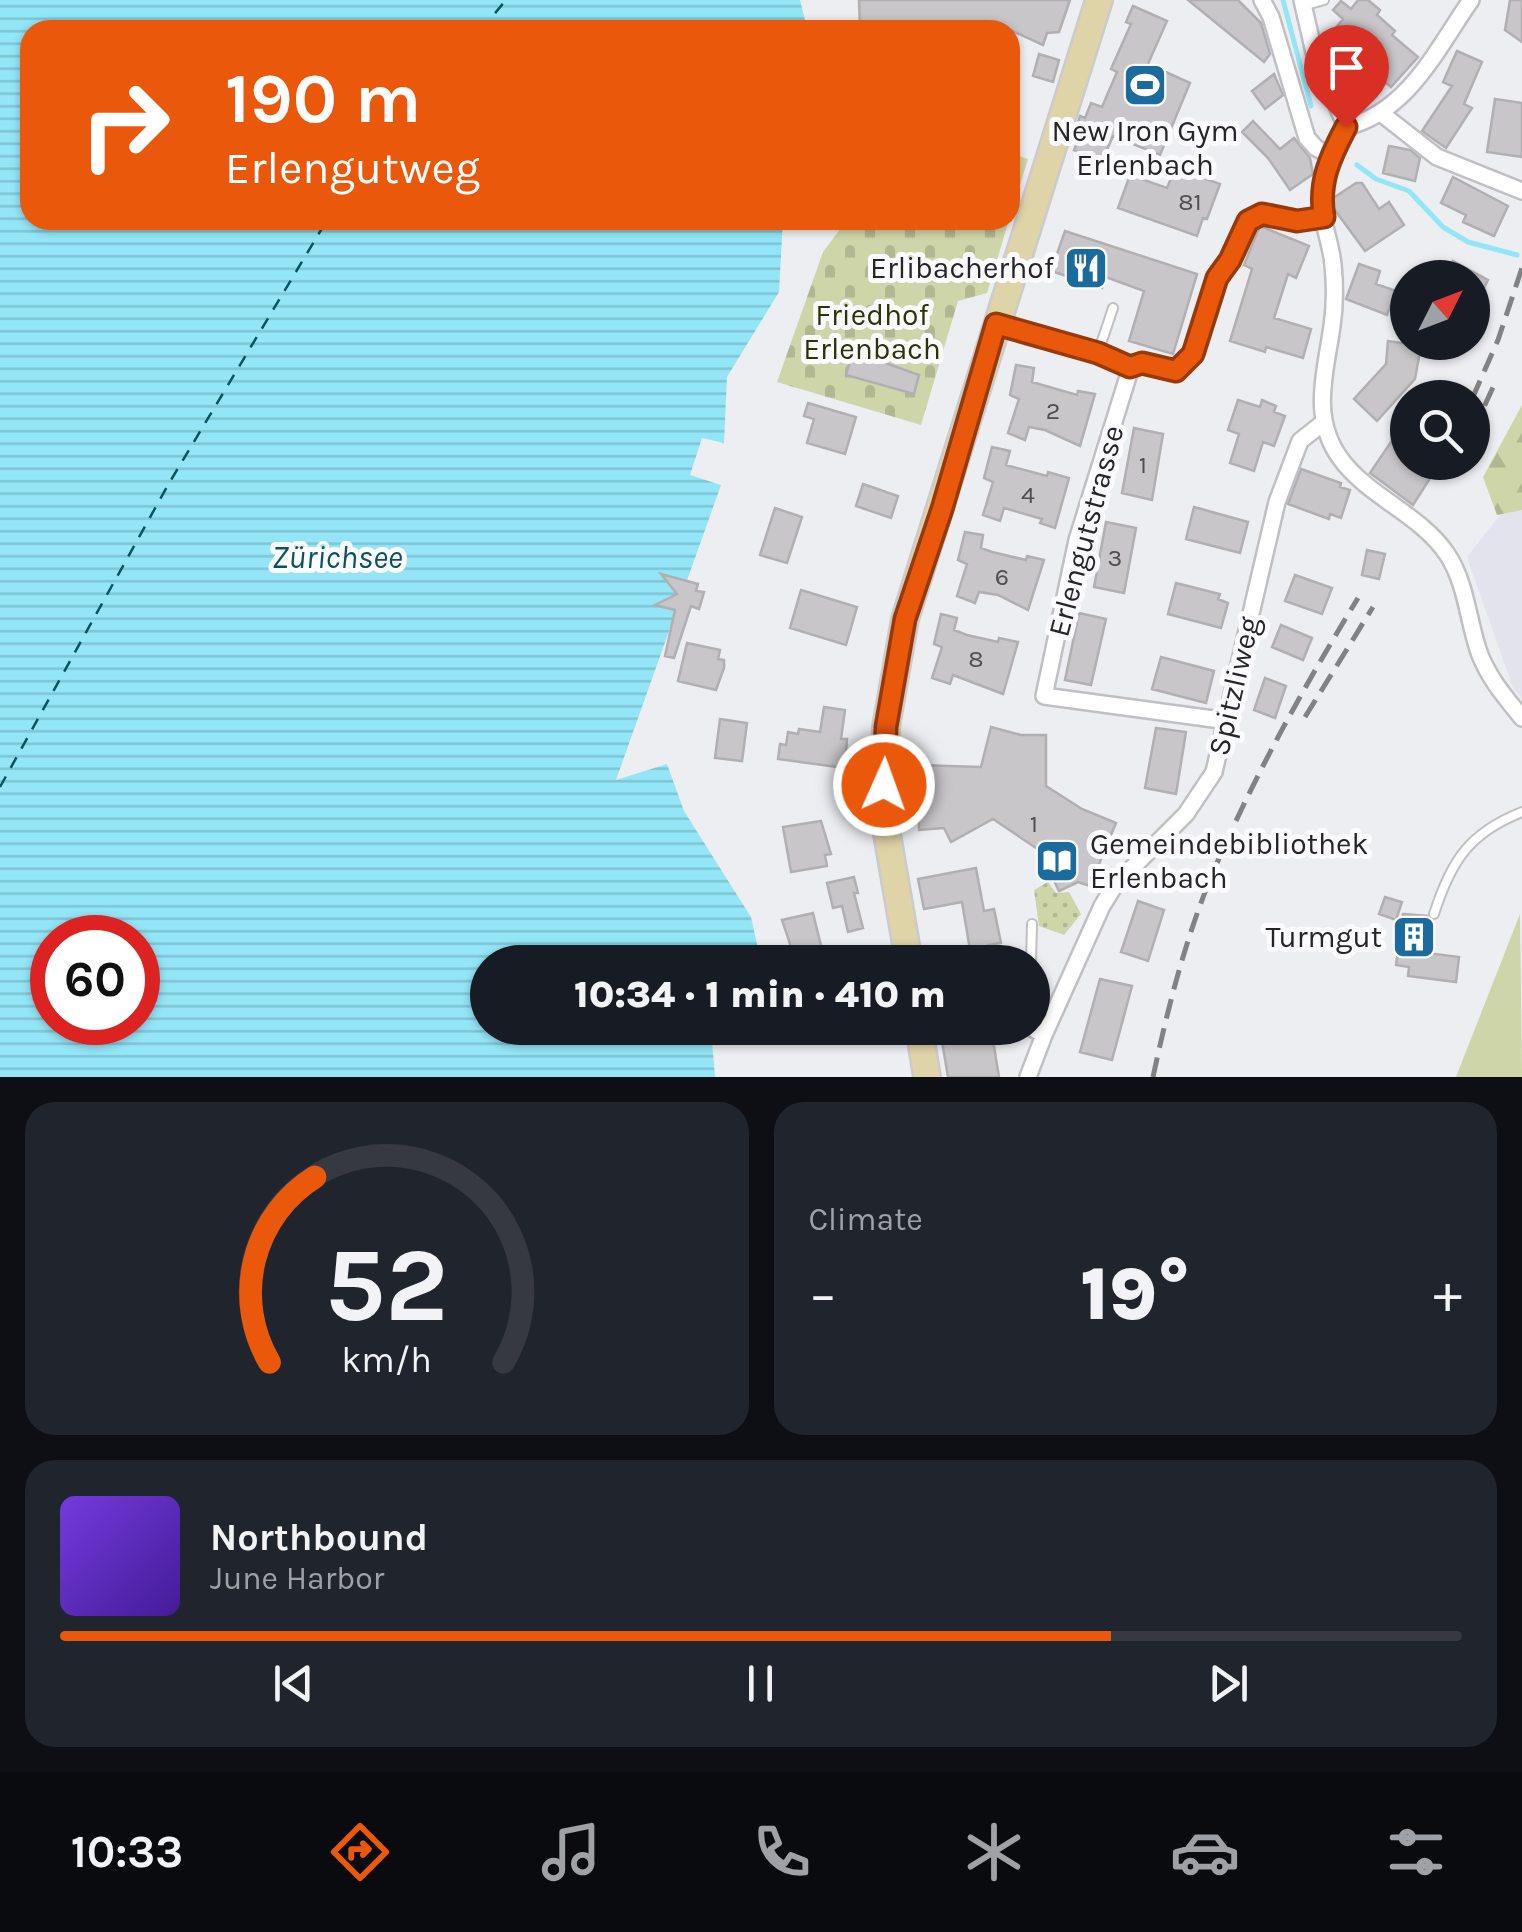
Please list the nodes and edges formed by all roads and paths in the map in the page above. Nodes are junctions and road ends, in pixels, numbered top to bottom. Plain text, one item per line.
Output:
1 (1099, 0) edge
2 (1262, 0) edge
3 (1324, 0) edge
4 (1471, 0) edge
5 (1302, 3) edge
6 (1382, 114) junction
7 (1346, 127) junction
8 (1331, 156) junction
9 (1522, 190) edge
10 (1324, 217) junction
11 (1113, 308) dead end
12 (996, 324) junction
13 (1098, 353) junction
14 (1130, 367) junction
15 (1324, 422) junction
16 (1522, 718) edge
17 (1228, 720) junction
18 (1522, 812) edge
19 (1434, 914) dead end
20 (1032, 924) dead end
21 (905, 945) edge
22 (1031, 945) edge
23 (1050, 1008) edge
24 (922, 1045) edge
25 (1035, 1045) edge
26 (927, 1077) edge
27 (1028, 1077) edge

1 - 12 main road
2 - 8 street
3 - 5 lane
4 - 6 street
5 - 7 street
6 - 7 street
6 - 9 street
7 - 8 street
8 - 10 street
10 - 14 street
10 - 15 street
11 - 13 lane
12 - 13 street
12 - 21 main road
13 - 14 street
14 - 17 street, Erlengutstrasse
15 - 16 street
15 - 17 street, Spitzliweg
17 - 23 street, Spitzliweg
18 - 19 lane
20 - 22 lane
24 - 26 main road
25 - 27 street, Spitzliweg

